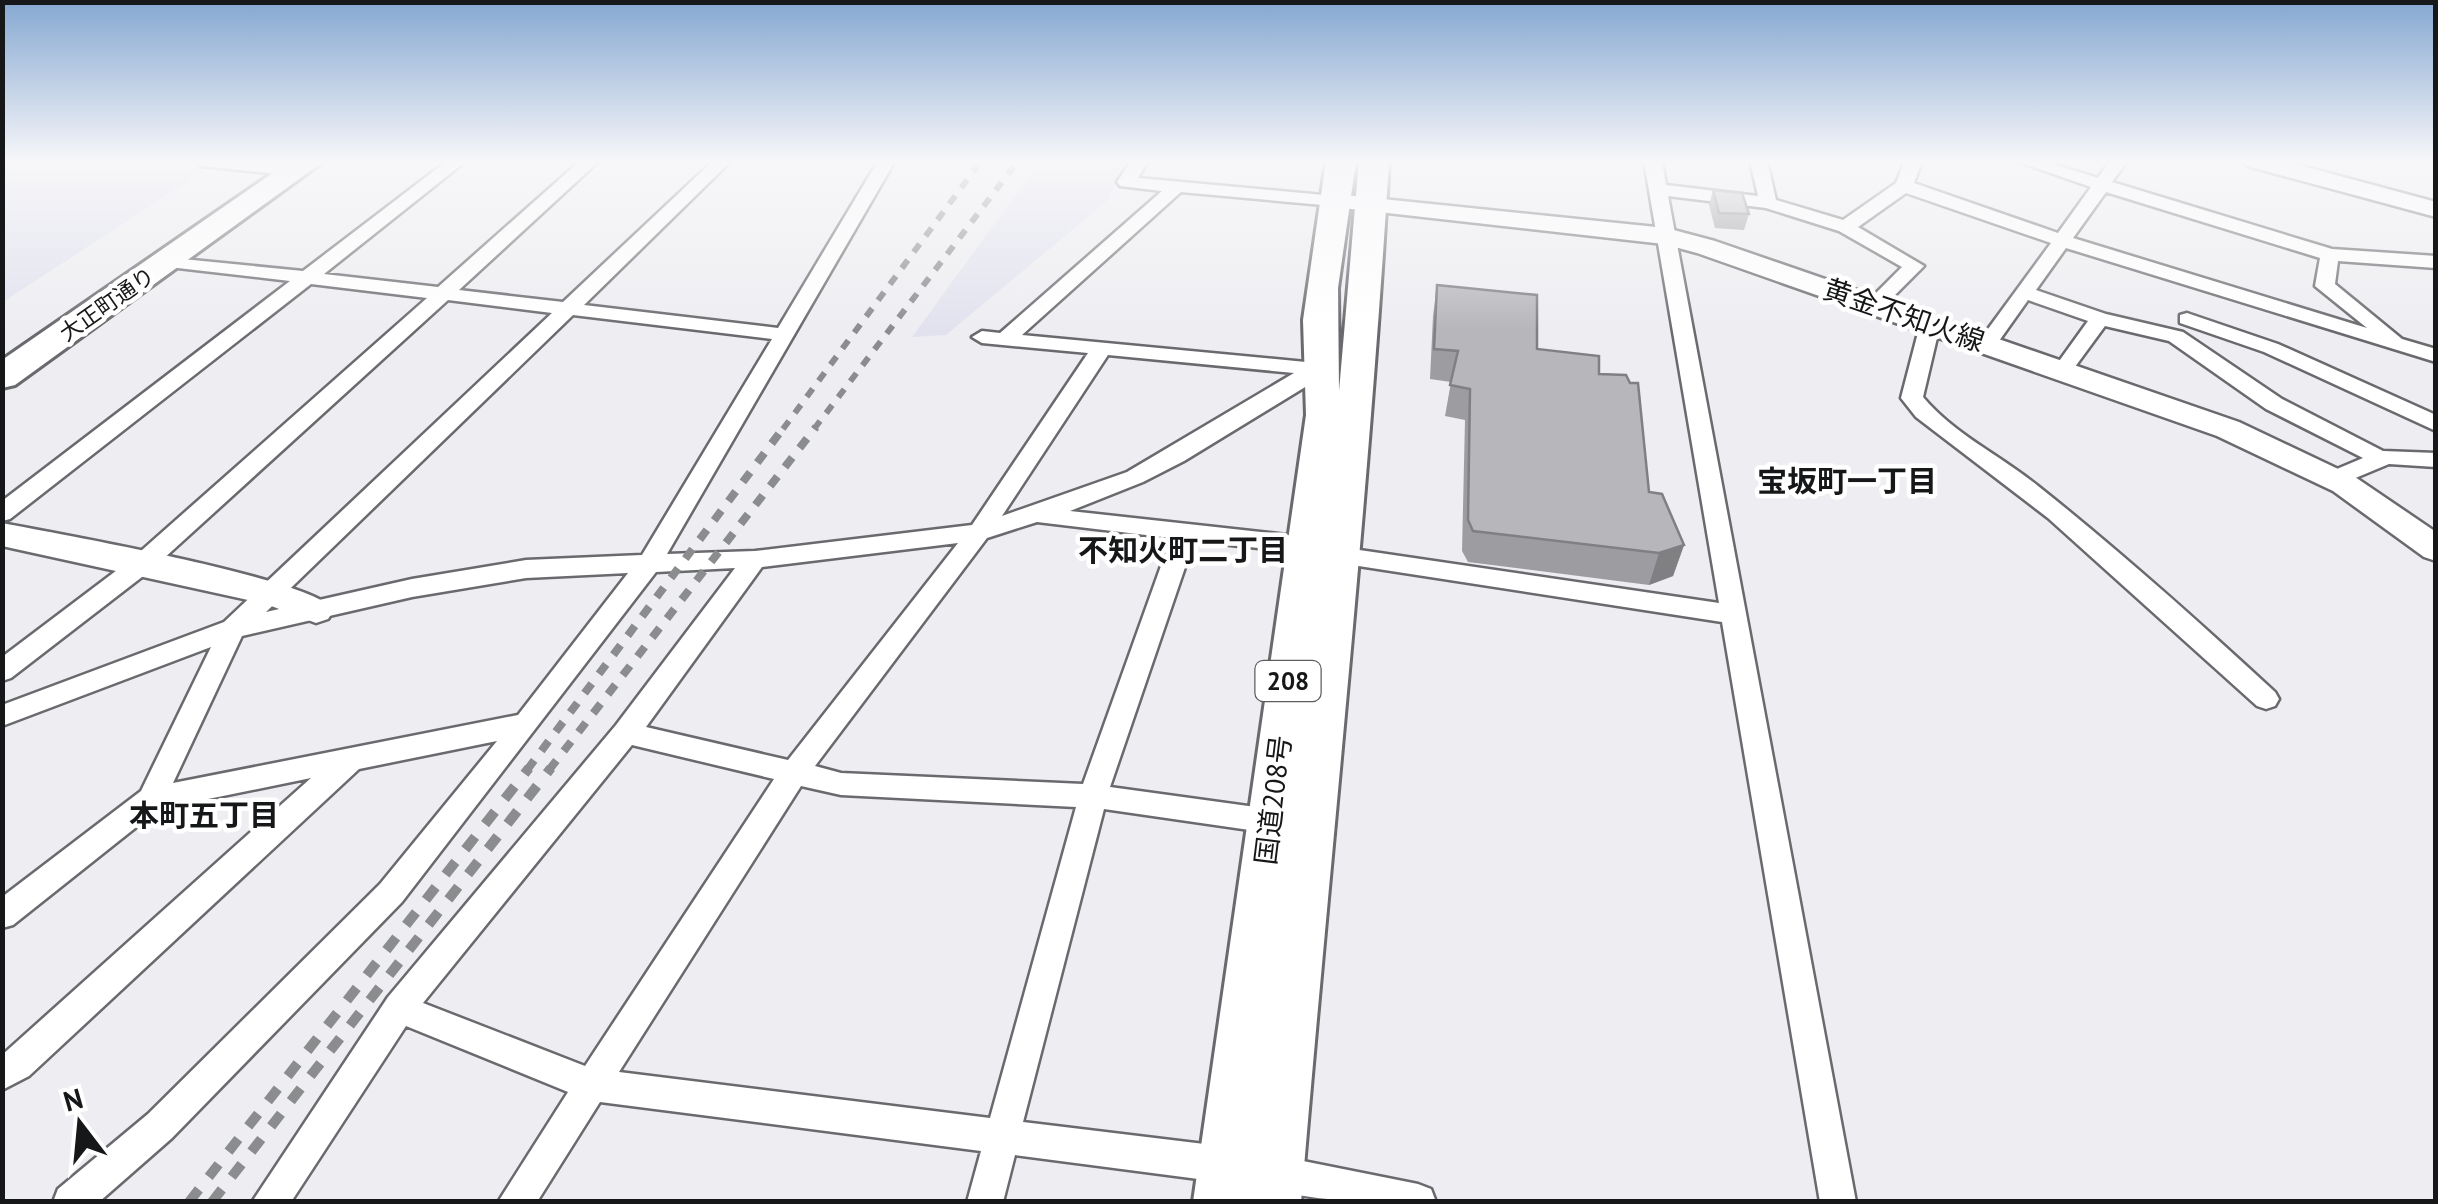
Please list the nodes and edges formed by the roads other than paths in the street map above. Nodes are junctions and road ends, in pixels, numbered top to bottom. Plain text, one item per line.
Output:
1 (214, 217) edge
2 (225, 217) edge
3 (386, 217) edge
4 (529, 217) edge
5 (666, 217) edge
6 (854, 217) edge
7 (1142, 217) edge
8 (1346, 217) edge
9 (1539, 217) edge
10 (1663, 217) edge
11 (1814, 217) edge
12 (1859, 217) edge
13 (1995, 217) edge
14 (2079, 217) edge
15 (2202, 217) edge
16 (1845, 227) junction
17 (1666, 236) junction
18 (2062, 240) junction
19 (2330, 256) junction
20 (169, 261) junction
21 (2436, 262) edge
22 (308, 278) junction
23 (2023, 292) junction
24 (443, 295) junction
25 (1874, 306) junction
26 (572, 309) junction
27 (2100, 319) junction
28 (2188, 319) dead end
29 (1930, 325) junction
30 (785, 336) junction
31 (982, 337) dead end
32 (1005, 339) junction
33 (1987, 344) junction
34 (2403, 346) junction
35 (1103, 347) junction
36 (2436, 356) edge
37 (2, 357) edge
38 (1337, 370) junction
39 (2062, 370) junction
40 (2, 377) edge
41 (2436, 424) edge
42 (2382, 459) junction
43 (2436, 460) edge
44 (2333, 479) junction
45 (2, 513) edge
46 (1035, 515) junction
47 (979, 532) junction
48 (1185, 532) junction
49 (2, 534) edge
50 (2436, 549) edge
51 (1322, 550) junction
52 (755, 559) junction
53 (651, 562) junction
54 (142, 564) junction
55 (273, 593) junction
56 (316, 610) junction
57 (1733, 614) junction
58 (234, 629) junction
59 (2, 671) edge
60 (2266, 699) dead end
61 (2, 716) edge
62 (526, 724) junction
63 (626, 733) junction
64 (354, 757) junction
65 (793, 774) junction
66 (1093, 796) junction
67 (151, 800) junction
68 (1289, 824) junction
69 (2, 916) edge
70 (399, 1008) junction
71 (2, 1074) edge
72 (592, 1085) junction
73 (1004, 1138) junction
74 (1225, 1183) edge
75 (1272, 1188) edge
76 (71, 1202) edge
77 (270, 1202) edge
78 (516, 1202) edge
79 (984, 1202) edge
80 (1418, 1202) edge
81 (1838, 1202) edge

1 - 37 highway, 大正町通り
2 - 20 highway, 大正町通り
3 - 22 street
4 - 24 street
5 - 26 street
6 - 30 street
7 - 32 street
8 - 38 highway, 国道208号 / 208
9 - 17 main road, 黄金不知火線
10 - 17 street
11 - 16 street
12 - 16 street
13 - 18 street
14 - 18 street
15 - 19 street
16 - 25 street
17 - 25 main road, 黄金不知火線
17 - 57 street
18 - 23 street
18 - 34 street
19 - 21 street
19 - 34 street
20 - 22 street
20 - 40 highway, 大正町通り
22 - 24 street
22 - 45 street
23 - 27 street
23 - 33 street
24 - 26 street
24 - 54 street
25 - 29 main road, 黄金不知火線
26 - 30 street
26 - 55 street
27 - 39 street
27 - 42 street
28 - 41 street
29 - 33 main road, 黄金不知火線
29 - 60 street
30 - 53 street
31 - 32 street
32 - 35 street
33 - 39 main road, 黄金不知火線
34 - 36 street
35 - 38 street
35 - 47 street
38 - 46 street
38 - 51 highway, 国道208号 / 208
39 - 44 main road, 黄金不知火線
42 - 43 street
42 - 44 street
44 - 50 main road, 黄金不知火線
46 - 47 street
46 - 48 street
47 - 52 street
47 - 65 street
48 - 51 street
48 - 66 street
49 - 54 main road
51 - 57 street
51 - 68 highway, 国道208号 / 208
52 - 53 street
52 - 63 street
53 - 56 street
53 - 62 street
54 - 55 main road
54 - 59 street
55 - 56 main road
55 - 58 street
56 - 58 street
57 - 81 street
58 - 61 street
58 - 67 street
62 - 64 street
62 - 76 street
63 - 65 street
63 - 70 street
64 - 67 street
64 - 71 street
65 - 66 street
65 - 72 street
66 - 68 street
66 - 73 street
67 - 69 street
68 - 74 highway, 国道208号 / 208
68 - 75 highway, 国道208号 / 208
70 - 72 street
70 - 77 street
72 - 73 street
72 - 78 street
73 - 74 street
73 - 79 street
74 - 75 street
75 - 80 street

